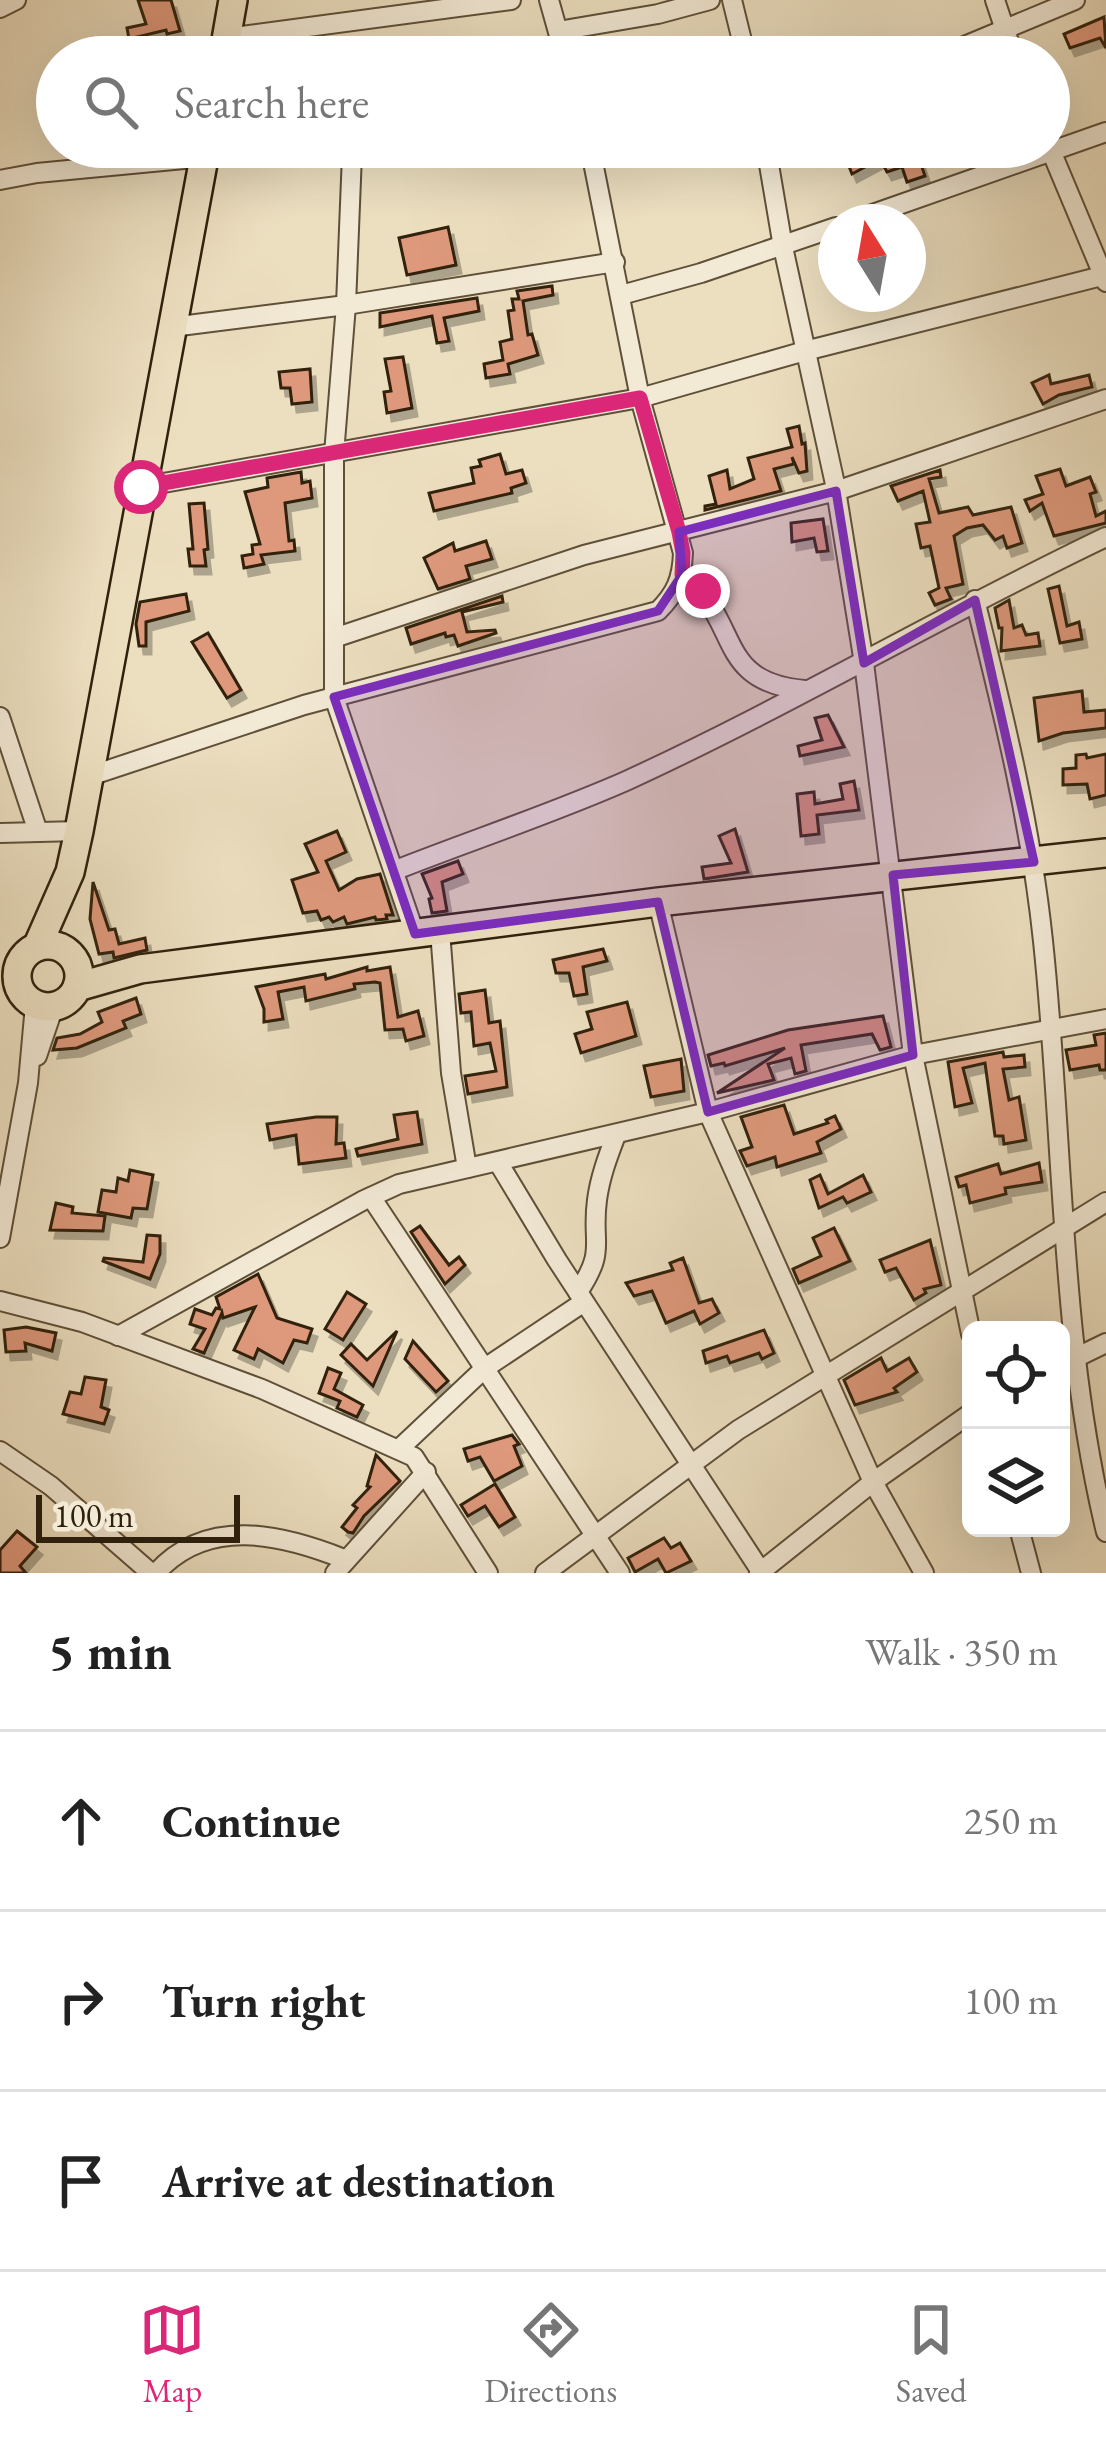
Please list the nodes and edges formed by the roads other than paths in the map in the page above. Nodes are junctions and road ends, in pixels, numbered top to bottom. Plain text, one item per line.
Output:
1 (16, 0) edge
2 (233, 0) edge
3 (511, 0) edge
4 (549, 0) edge
5 (710, 0) edge
6 (732, 0) edge
7 (995, 0) edge
8 (1075, 0) edge
9 (0, 8) edge
10 (558, 31) junction
11 (1004, 32) junction
12 (227, 36) edge
13 (292, 36) edge
14 (559, 36) edge
15 (741, 36) edge
16 (993, 36) edge
17 (1006, 36) edge
18 (1106, 132) edge
19 (1070, 142) edge
20 (78, 168) edge
21 (203, 168) edge
22 (351, 168) edge
23 (597, 168) edge
24 (769, 168) edge
25 (996, 168) edge
26 (1058, 168) edge
27 (0, 181) edge
28 (899, 204) edge
29 (818, 234) edge
30 (782, 247) junction
31 (615, 262) junction
32 (1105, 278) edge
33 (621, 296) junction
34 (346, 305) junction
35 (172, 327) junction
36 (805, 351) junction
37 (640, 398) junction
38 (1106, 399) edge
39 (334, 454) junction
40 (141, 487) junction
41 (836, 490) junction
42 (679, 532) junction
43 (1106, 537) edge
44 (682, 575) junction
45 (975, 600) junction
46 (334, 638) junction
47 (865, 663) junction
48 (809, 690) junction
49 (334, 697) junction
50 (0, 717) edge
51 (89, 776) junction
52 (79, 831) junction
53 (38, 832) junction
54 (0, 833) edge
55 (1106, 853) edge
56 (1034, 862) junction
57 (396, 870) junction
58 (892, 875) junction
59 (658, 902) junction
60 (427, 932) junction
61 (140, 969) junction
62 (34, 977) edge
63 (1106, 1019) edge
64 (1051, 1030) junction
65 (913, 1055) junction
66 (708, 1112) junction
67 (616, 1135) junction
68 (498, 1162) junction
69 (467, 1168) junction
70 (371, 1197) junction
71 (1106, 1202) edge
72 (1063, 1228) junction
73 (0, 1238) edge
74 (962, 1294) junction
75 (581, 1297) junction
76 (0, 1301) edge
77 (968, 1321) edge
78 (1066, 1321) edge
79 (118, 1336) junction
80 (1106, 1343) edge
81 (1070, 1360) edge
82 (485, 1368) junction
83 (1070, 1370) edge
84 (825, 1374) junction
85 (962, 1419) edge
86 (399, 1449) junction
87 (0, 1451) edge
88 (692, 1464) junction
89 (426, 1472) junction
90 (873, 1482) junction
91 (1106, 1532) edge
92 (595, 1537) junction
93 (1021, 1537) edge
94 (339, 1566) edge
95 (760, 1572) edge
96 (153, 1573) edge
97 (488, 1573) edge
98 (545, 1573) edge
99 (620, 1573) edge
100 (925, 1573) edge
101 (1031, 1573) edge

1 - 9 street
2 - 12 highway
3 - 13 street
4 - 10 street
5 - 10 street
6 - 15 street
7 - 11 street
8 - 11 street
10 - 14 street
11 - 16 street
11 - 17 street
18 - 19 street
20 - 27 street
21 - 35 highway
22 - 34 street
23 - 31 street
24 - 30 street
25 - 28 street
26 - 32 street
29 - 30 street
30 - 33 street
30 - 36 street
31 - 33 street
31 - 34 street
32 - 36 street
33 - 37 street
34 - 35 street
34 - 39 street
35 - 40 highway
36 - 37 street
36 - 41 street
37 - 39 street
37 - 42 street
38 - 41 street
39 - 40 street
39 - 46 street
40 - 51 highway
41 - 42 street
41 - 47 street
42 - 44 street
42 - 46 street
43 - 45 street
44 - 48 street
44 - 49 street
45 - 47 street
45 - 56 street
46 - 49 street
47 - 48 street
47 - 58 street
48 - 57 street
49 - 51 street
49 - 57 street
50 - 53 street
51 - 52 highway
52 - 53 street
52 - 62 highway
53 - 54 street
55 - 56 highway
56 - 58 highway
56 - 64 street
57 - 60 street
58 - 59 highway
58 - 65 street
59 - 60 highway
59 - 66 street
60 - 61 highway
60 - 69 street
61 - 62 highway
61 - 62 highway
62 - 73 street
63 - 64 street
64 - 65 street
64 - 72 street
65 - 66 street
65 - 74 street
66 - 67 street
66 - 84 street
67 - 68 street
67 - 75 street
68 - 69 street
68 - 75 street
69 - 70 street
70 - 79 street
70 - 82 street
71 - 72 street
72 - 74 street
72 - 78 street
74 - 77 street
74 - 84 street
75 - 82 street
75 - 88 street
76 - 79 street
79 - 86 street
80 - 81 street
82 - 86 street
82 - 92 street
83 - 91 street
84 - 88 street
84 - 90 street
85 - 90 street
86 - 89 street
87 - 96 street
88 - 92 street
88 - 95 street
89 - 94 street
89 - 97 street
90 - 95 street
90 - 100 street
92 - 98 street
92 - 99 street
93 - 101 street
94 - 96 street

